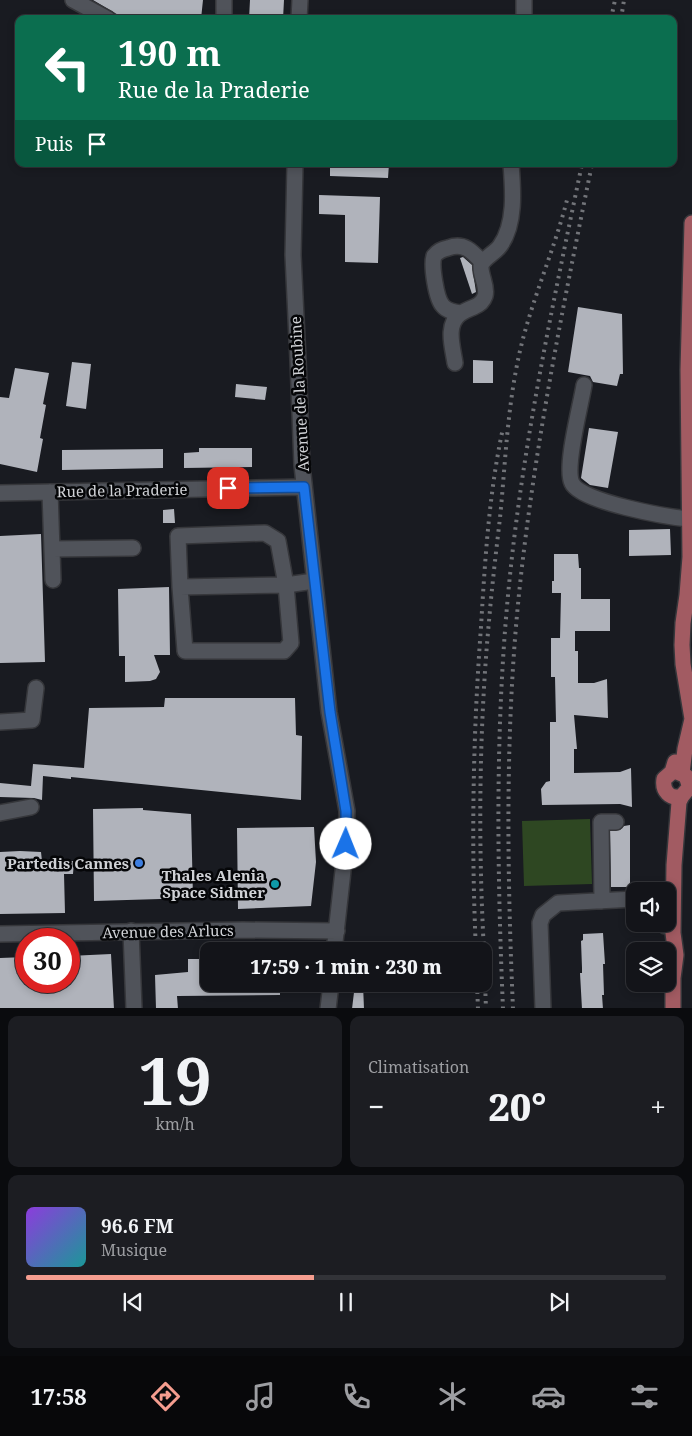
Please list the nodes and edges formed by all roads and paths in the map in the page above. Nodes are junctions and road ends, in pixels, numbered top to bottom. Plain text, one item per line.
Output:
1 (73, 0) edge
2 (224, 0) edge
3 (300, 0) edge
4 (524, 0) edge
5 (101, 15) edge
6 (224, 15) edge
7 (299, 15) edge
8 (524, 15) edge
9 (295, 167) edge
10 (510, 167) edge
11 (692, 223) edge
12 (482, 262) junction
13 (461, 313) junction
14 (455, 363) dead end
15 (584, 385) dead end
16 (304, 487) junction
17 (50, 492) junction
18 (0, 493) edge
19 (689, 519) junction
20 (133, 548) dead end
21 (52, 549) junction
22 (53, 580) dead end
23 (314, 581) junction
24 (286, 586) junction
25 (180, 587) junction
26 (36, 688) dead end
27 (0, 722) edge
28 (677, 773) junction
29 (677, 796) junction
30 (31, 808) dead end
31 (0, 813) edge
32 (616, 822) dead end
33 (670, 882) edge
34 (626, 900) edge
35 (602, 901) junction
36 (131, 931) junction
37 (337, 931) junction
38 (673, 932) edge
39 (0, 934) edge
40 (335, 942) edge
41 (330, 992) edge
42 (666, 992) edge
43 (134, 1008) edge
44 (328, 1008) edge
45 (543, 1008) edge
46 (667, 1008) edge
47 (673, 1008) edge

1 - 5 street
2 - 6 street
3 - 7 street
4 - 8 street
9 - 16 street, Avenue de la Roubine
10 - 12 street
11 - 19 main road
12 - 13 street
12 - 13 street
13 - 14 street
15 - 19 street
16 - 17 street, Rue de la Praderie
16 - 23 street, Avenue de la Roubine
17 - 18 street, Rue de la Praderie
17 - 21 street
19 - 28 main road
20 - 21 street
21 - 22 street
23 - 24 street
23 - 37 street, Avenue de la Roubine
24 - 25 street
24 - 25 street
24 - 25 street
26 - 27 street
28 - 29 main road
28 - 29 main road
29 - 33 main road
30 - 31 street
32 - 35 street
34 - 35 street
35 - 45 street
36 - 37 street, Avenue des Arlucs
36 - 39 street, Avenue des Arlucs
36 - 43 street
37 - 40 street, Avenue de la Roubine
38 - 47 main road
41 - 44 street
42 - 46 main road

